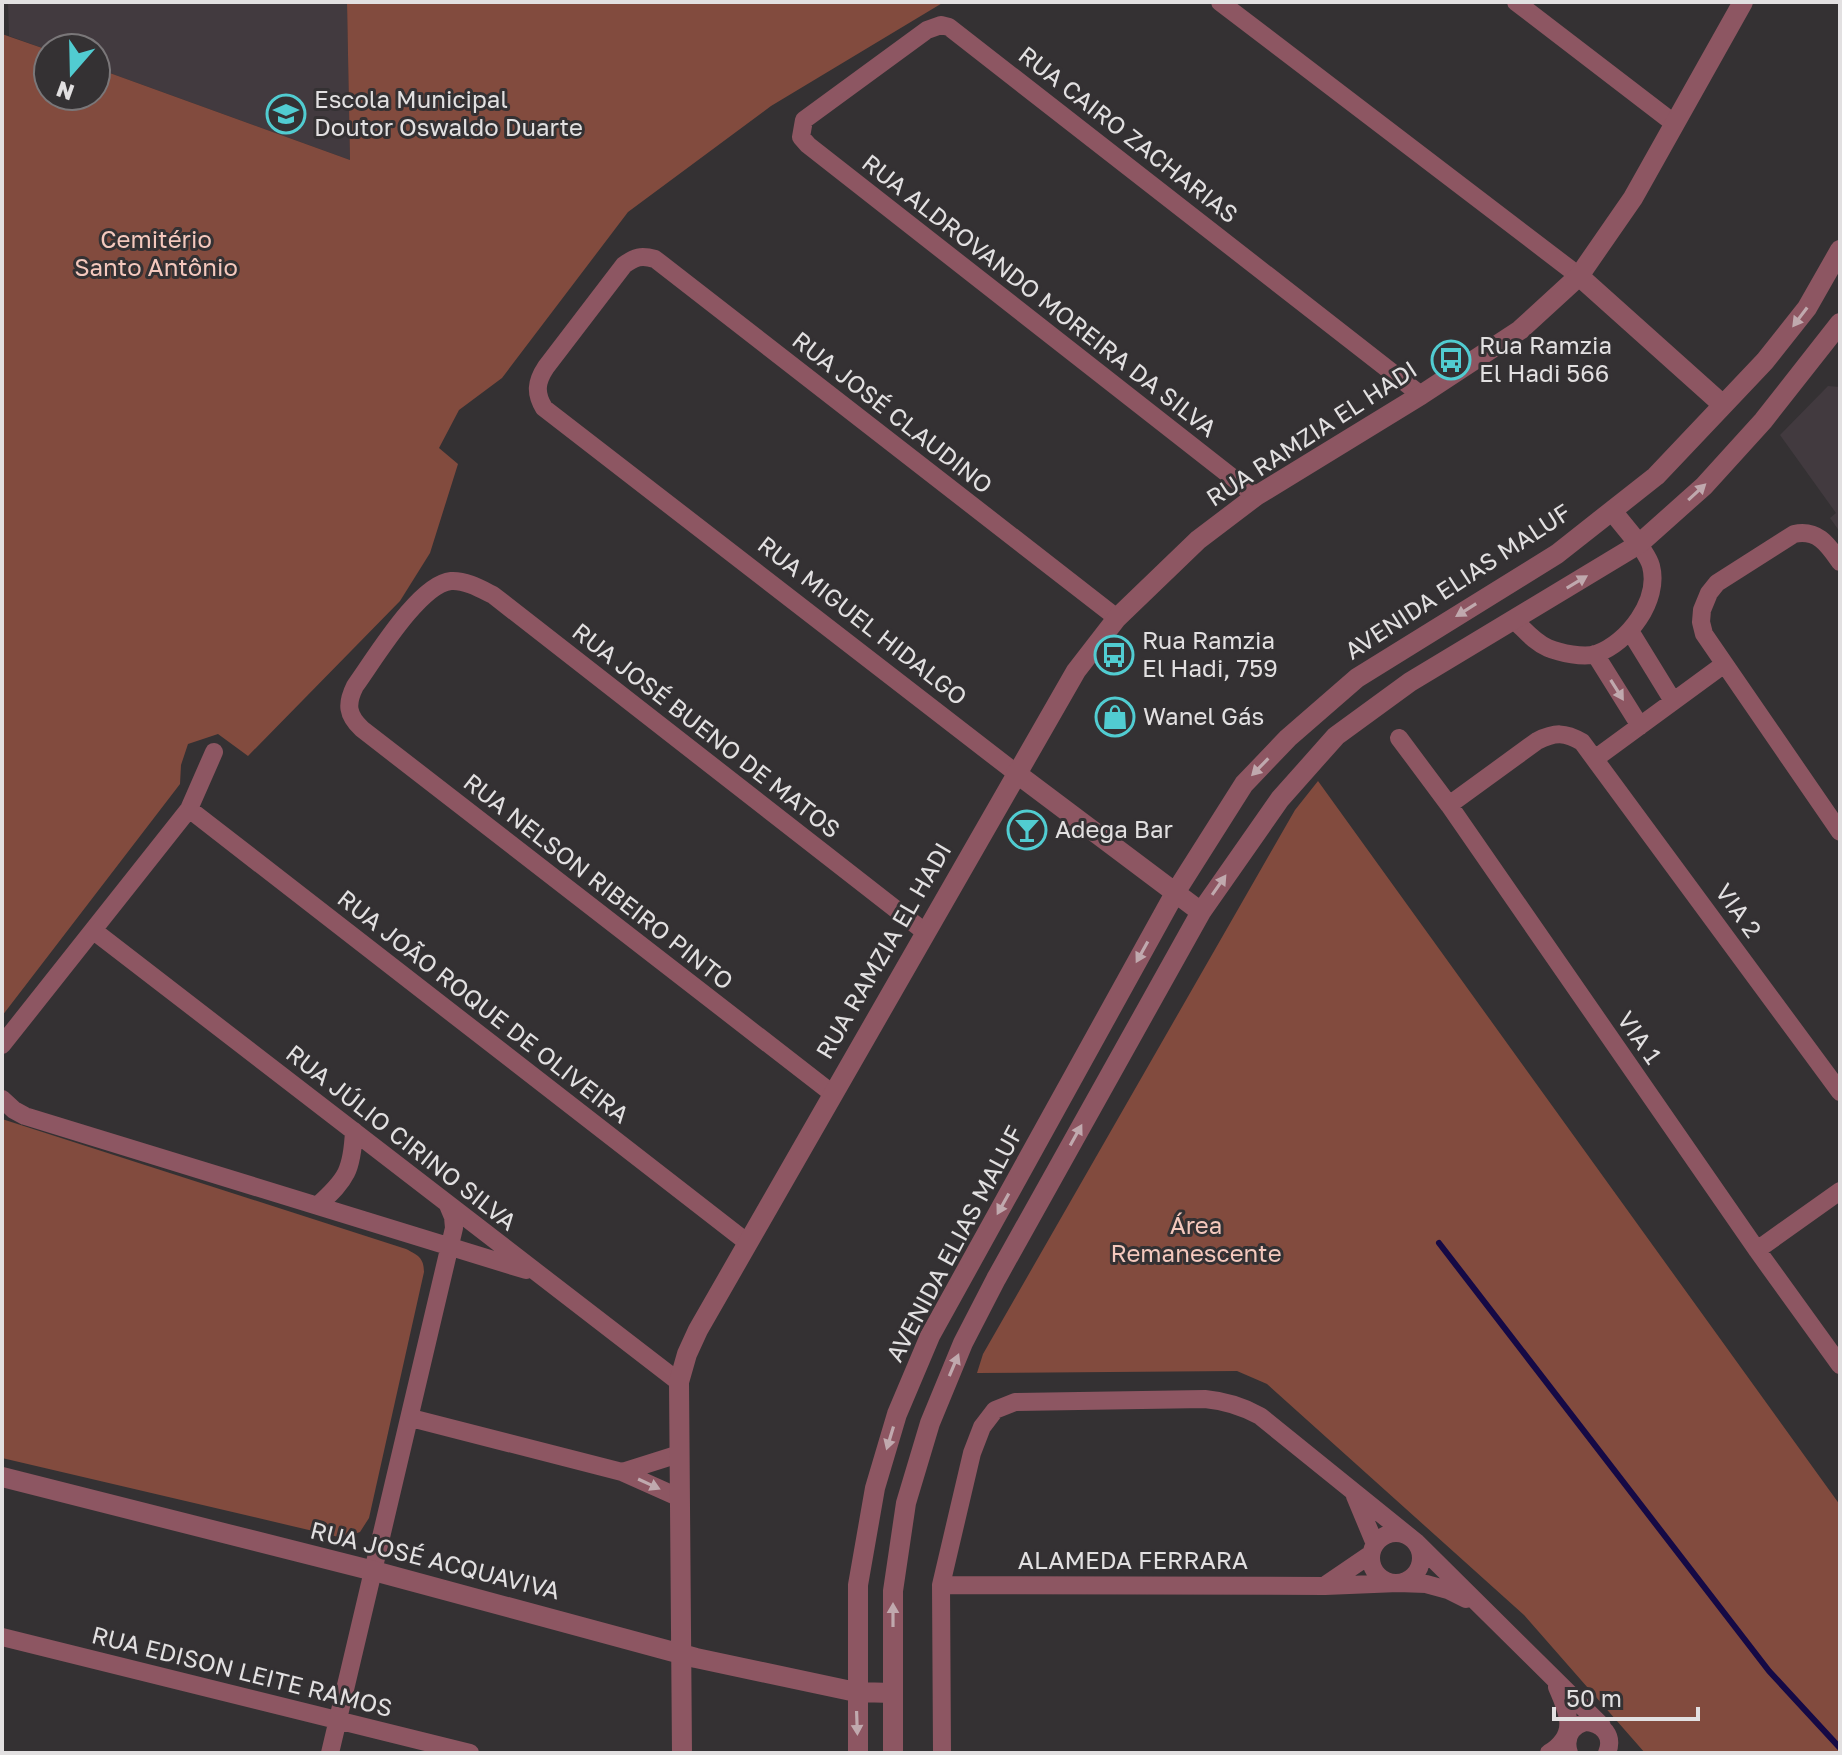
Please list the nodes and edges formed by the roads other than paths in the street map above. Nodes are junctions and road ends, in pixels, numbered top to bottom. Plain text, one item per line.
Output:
1 (1220, 2) edge
2 (1516, 2) edge
3 (1743, 2) edge
4 (1675, 124) junction
5 (801, 128) joint
6 (1840, 250) edge
7 (1579, 276) junction
8 (1840, 323) edge
9 (539, 378) joint
10 (1421, 395) junction
11 (1723, 405) junction
12 (1256, 496) junction
13 (1612, 511) junction
14 (1639, 544) junction
15 (1557, 554) junction
16 (1840, 562) edge
17 (451, 581) joint
18 (1117, 618) junction
19 (1514, 620) junction
20 (1630, 631) junction
21 (1595, 654) junction
22 (1723, 665) junction
23 (1673, 701) junction
24 (1640, 726) junction
25 (1399, 738) dead end
26 (214, 752) dead end
27 (1596, 758) junction
28 (1016, 773) junction
29 (1449, 805) junction
30 (189, 809) junction
31 (1840, 832) edge
32 (1175, 893) junction
33 (1201, 912) junction
34 (94, 931) junction
35 (925, 932) junction
36 (2, 1045) edge
37 (1840, 1092) edge
38 (833, 1094) junction
39 (2, 1099) edge
40 (354, 1131) junction
41 (1840, 1191) edge
42 (318, 1205) junction
43 (448, 1205) junction
44 (748, 1243) junction
45 (450, 1247) junction
46 (1757, 1250) junction
47 (535, 1272) junction
48 (1840, 1365) edge
49 (679, 1382) junction
50 (411, 1418) junction
51 (679, 1454) junction
52 (622, 1472) junction
53 (2, 1477) edge
54 (1353, 1493) junction
55 (678, 1497) junction
56 (1416, 1542) junction
57 (1373, 1549) junction
58 (374, 1571) junction
59 (1398, 1583) junction
60 (941, 1585) junction
61 (1325, 1586) junction
62 (1480, 1605) junction
63 (2, 1637) edge
64 (681, 1653) junction
65 (1554, 1681) junction
66 (856, 1692) junction
67 (893, 1693) junction
68 (338, 1720) junction
69 (1606, 1738) edge
70 (1569, 1744) edge
71 (330, 1753) edge
72 (470, 1753) edge
73 (682, 1753) edge
74 (858, 1753) edge
75 (893, 1753) edge
76 (942, 1753) edge
77 (1549, 1753) edge
78 (1619, 1753) edge

1 - 7 street
2 - 4 street
3 - 4 street, RUA RAMZIA EL HADI
4 - 7 street, RUA RAMZIA EL HADI
5 - 10 street, RUA CAIRO ZACHARIAS
5 - 12 street, RUA ALDROVANDO MOREIRA DA SILVA
6 -> 11 street, AVENIDA ELIAS MALUF
7 - 10 street, RUA RAMZIA EL HADI
7 - 11 street
14 -> 8 street
9 - 18 street, RUA JOSÉ CLAUDINO
9 - 28 street, RUA MIGUEL HIDALGO
10 - 12 street, RUA RAMZIA EL HADI
11 - 13 street, AVENIDA ELIAS MALUF
12 - 18 street, RUA RAMZIA EL HADI
13 - 14 street
13 - 15 street, AVENIDA ELIAS MALUF
19 -> 14 street
14 - 20 street
15 - 19 street
15 -> 32 street, AVENIDA ELIAS MALUF
16 - 22 street
17 - 35 street, RUA JOSÉ BUENO DE MATOS
17 - 38 street, RUA NELSON RIBEIRO PINTO
18 - 28 street, RUA RAMZIA EL HADI
19 - 21 street
33 -> 19 street
20 - 21 street
20 - 23 street
21 -> 24 street
22 - 23 street
22 - 31 street
23 - 24 street
24 - 27 street
25 - 29 street, VIA 1
26 - 30 street
27 - 29 street, VIA 2
27 - 37 street, VIA 2
28 - 32 street, RUA MIGUEL HIDALGO
28 - 35 street, RUA RAMZIA EL HADI
29 - 46 street, VIA 1
30 - 34 street
30 - 44 street, RUA JOÃO ROQUE DE OLIVEIRA
32 - 33 street
32 -> 66 street, AVENIDA ELIAS MALUF
67 -> 33 street
34 - 36 street
34 - 40 street, RUA JÚLIO CIRINO SILVA
35 - 38 street, RUA RAMZIA EL HADI
38 - 44 street, RUA RAMZIA EL HADI
39 - 42 street
40 - 42 street
40 - 43 street, RUA JÚLIO CIRINO SILVA
41 - 46 street
42 - 45 street
43 - 45 street
43 - 47 street, RUA JÚLIO CIRINO SILVA
44 - 49 street, RUA RAMZIA EL HADI
45 - 47 street
45 - 50 street
46 - 48 street, VIA 1
47 - 49 street, RUA JÚLIO CIRINO SILVA
49 - 51 street, RUA RAMZIA EL HADI
50 - 52 street
50 - 58 street
51 - 52 street
51 - 55 street, RUA RAMZIA EL HADI
52 -> 55 street
53 - 58 street, RUA JOSÉ ACQUAVIVA
54 - 56 street
54 - 57 street
54 - 60 street
55 - 64 street, RUA RAMZIA EL HADI
56 - 57 street
56 - 59 street
56 - 62 street
57 - 59 street
57 - 61 street
58 - 64 street, RUA JOSÉ ACQUAVIVA
58 - 68 street
59 - 61 street, ALAMEDA FERRARA
59 - 62 street, ALAMEDA FERRARA
60 - 61 street, ALAMEDA FERRARA
60 - 76 street
62 - 65 street
63 - 68 street, RUA EDISON LEITE RAMOS
64 - 66 street, RUA JOSÉ ACQUAVIVA
64 - 73 street, RUA RAMZIA EL HADI
65 - 69 street
65 - 70 street
66 - 67 street
66 -> 74 street, AVENIDA ELIAS MALUF
67 - 75 street
68 - 71 street
68 - 72 street, RUA EDISON LEITE RAMOS
69 - 70 street
69 - 78 street
70 - 77 street

